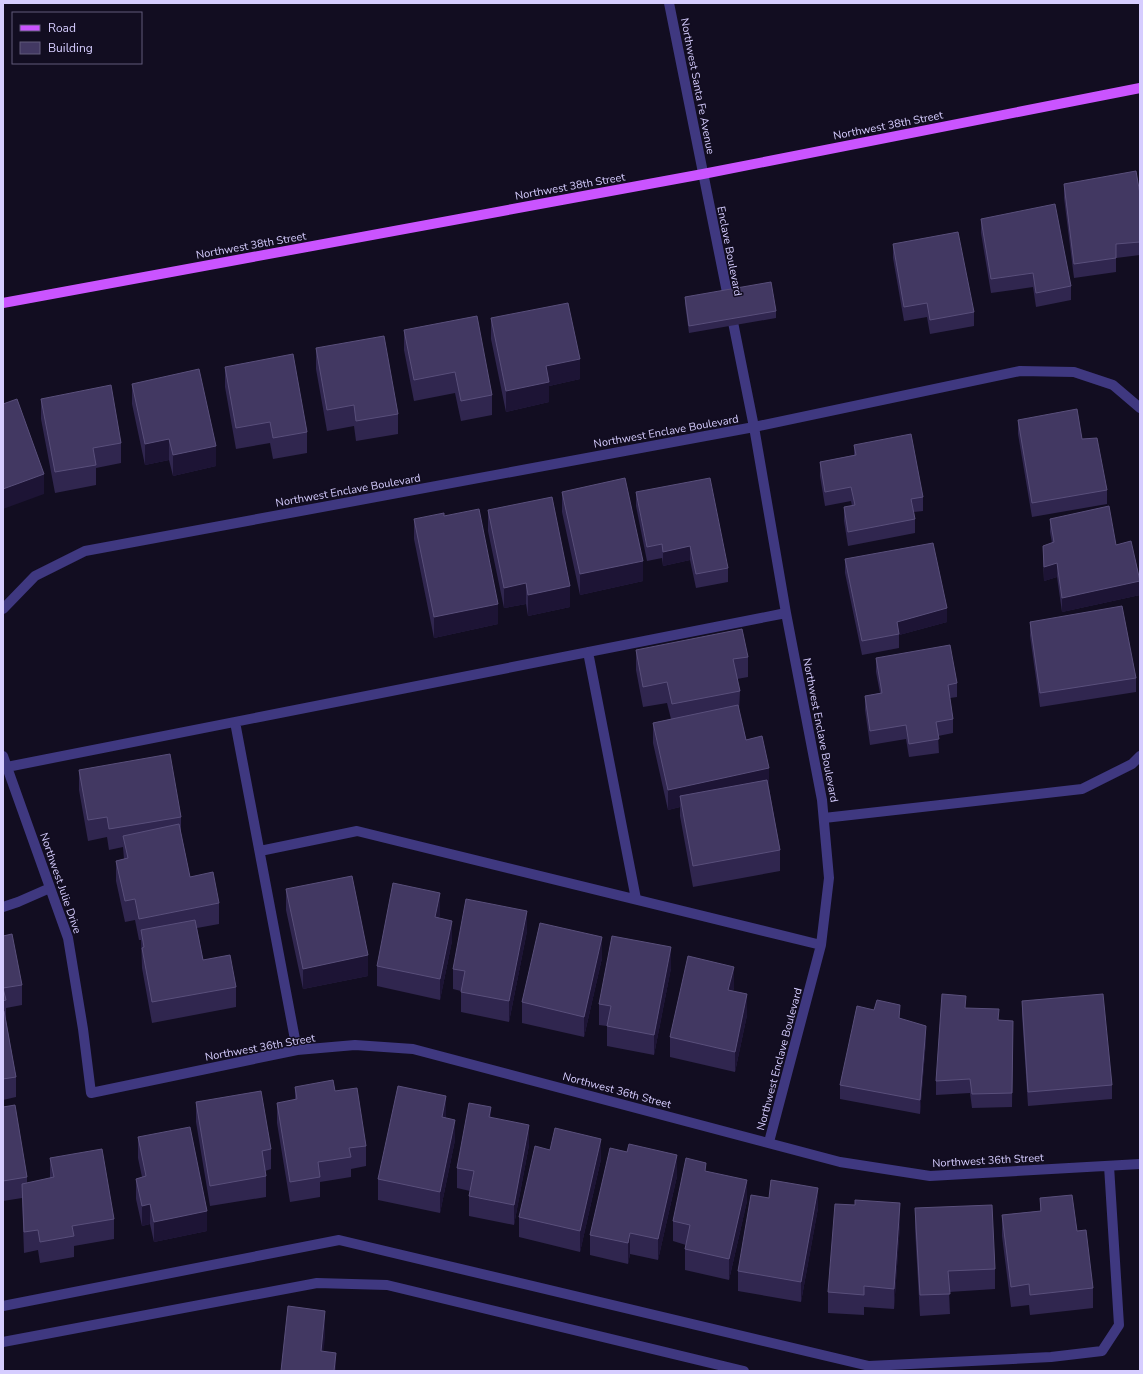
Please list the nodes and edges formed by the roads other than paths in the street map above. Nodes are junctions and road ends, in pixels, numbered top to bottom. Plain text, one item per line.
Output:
1 (669, 3) edge
2 (1140, 88) edge
3 (703, 174) junction
4 (3, 303) edge
5 (1140, 408) edge
6 (754, 427) junction
7 (3, 609) edge
8 (786, 613) junction
9 (588, 652) junction
10 (235, 722) junction
11 (3, 756) edge
12 (1140, 756) edge
13 (7, 768) junction
14 (824, 818) junction
15 (260, 851) junction
16 (50, 888) junction
17 (636, 899) junction
18 (3, 907) edge
19 (821, 945) junction
20 (297, 1050) junction
21 (90, 1093) joint
22 (769, 1142) junction
23 (1140, 1164) edge
24 (1109, 1166) junction
25 (3, 1306) edge
26 (3, 1342) edge
27 (744, 1371) edge

1 - 3 street, Northwest Santa Fe Avenue
2 - 3 main road, Northwest 38th Street
3 - 4 main road, Northwest 38th Street
3 - 6 street, Enclave Boulevard
5 - 6 street
6 - 7 street, Northwest Enclave Boulevard
6 - 8 street, Northwest Enclave Boulevard
8 - 9 street
8 - 14 street, Northwest Enclave Boulevard
9 - 10 street
9 - 17 street
10 - 13 street
10 - 15 street
11 - 13 street, Northwest Julie Drive
12 - 14 street
13 - 16 street, Northwest Julie Drive
14 - 19 street, Northwest Enclave Boulevard
15 - 17 street
15 - 20 street
16 - 18 street
16 - 21 street, Northwest Julie Drive
17 - 19 street
19 - 22 street, Northwest Enclave Boulevard
20 - 21 street, Northwest 36th Street
20 - 22 street, Northwest 36th Street
22 - 24 street, Northwest 36th Street
23 - 24 street, Northwest 36th Street
24 - 25 street
26 - 27 street

